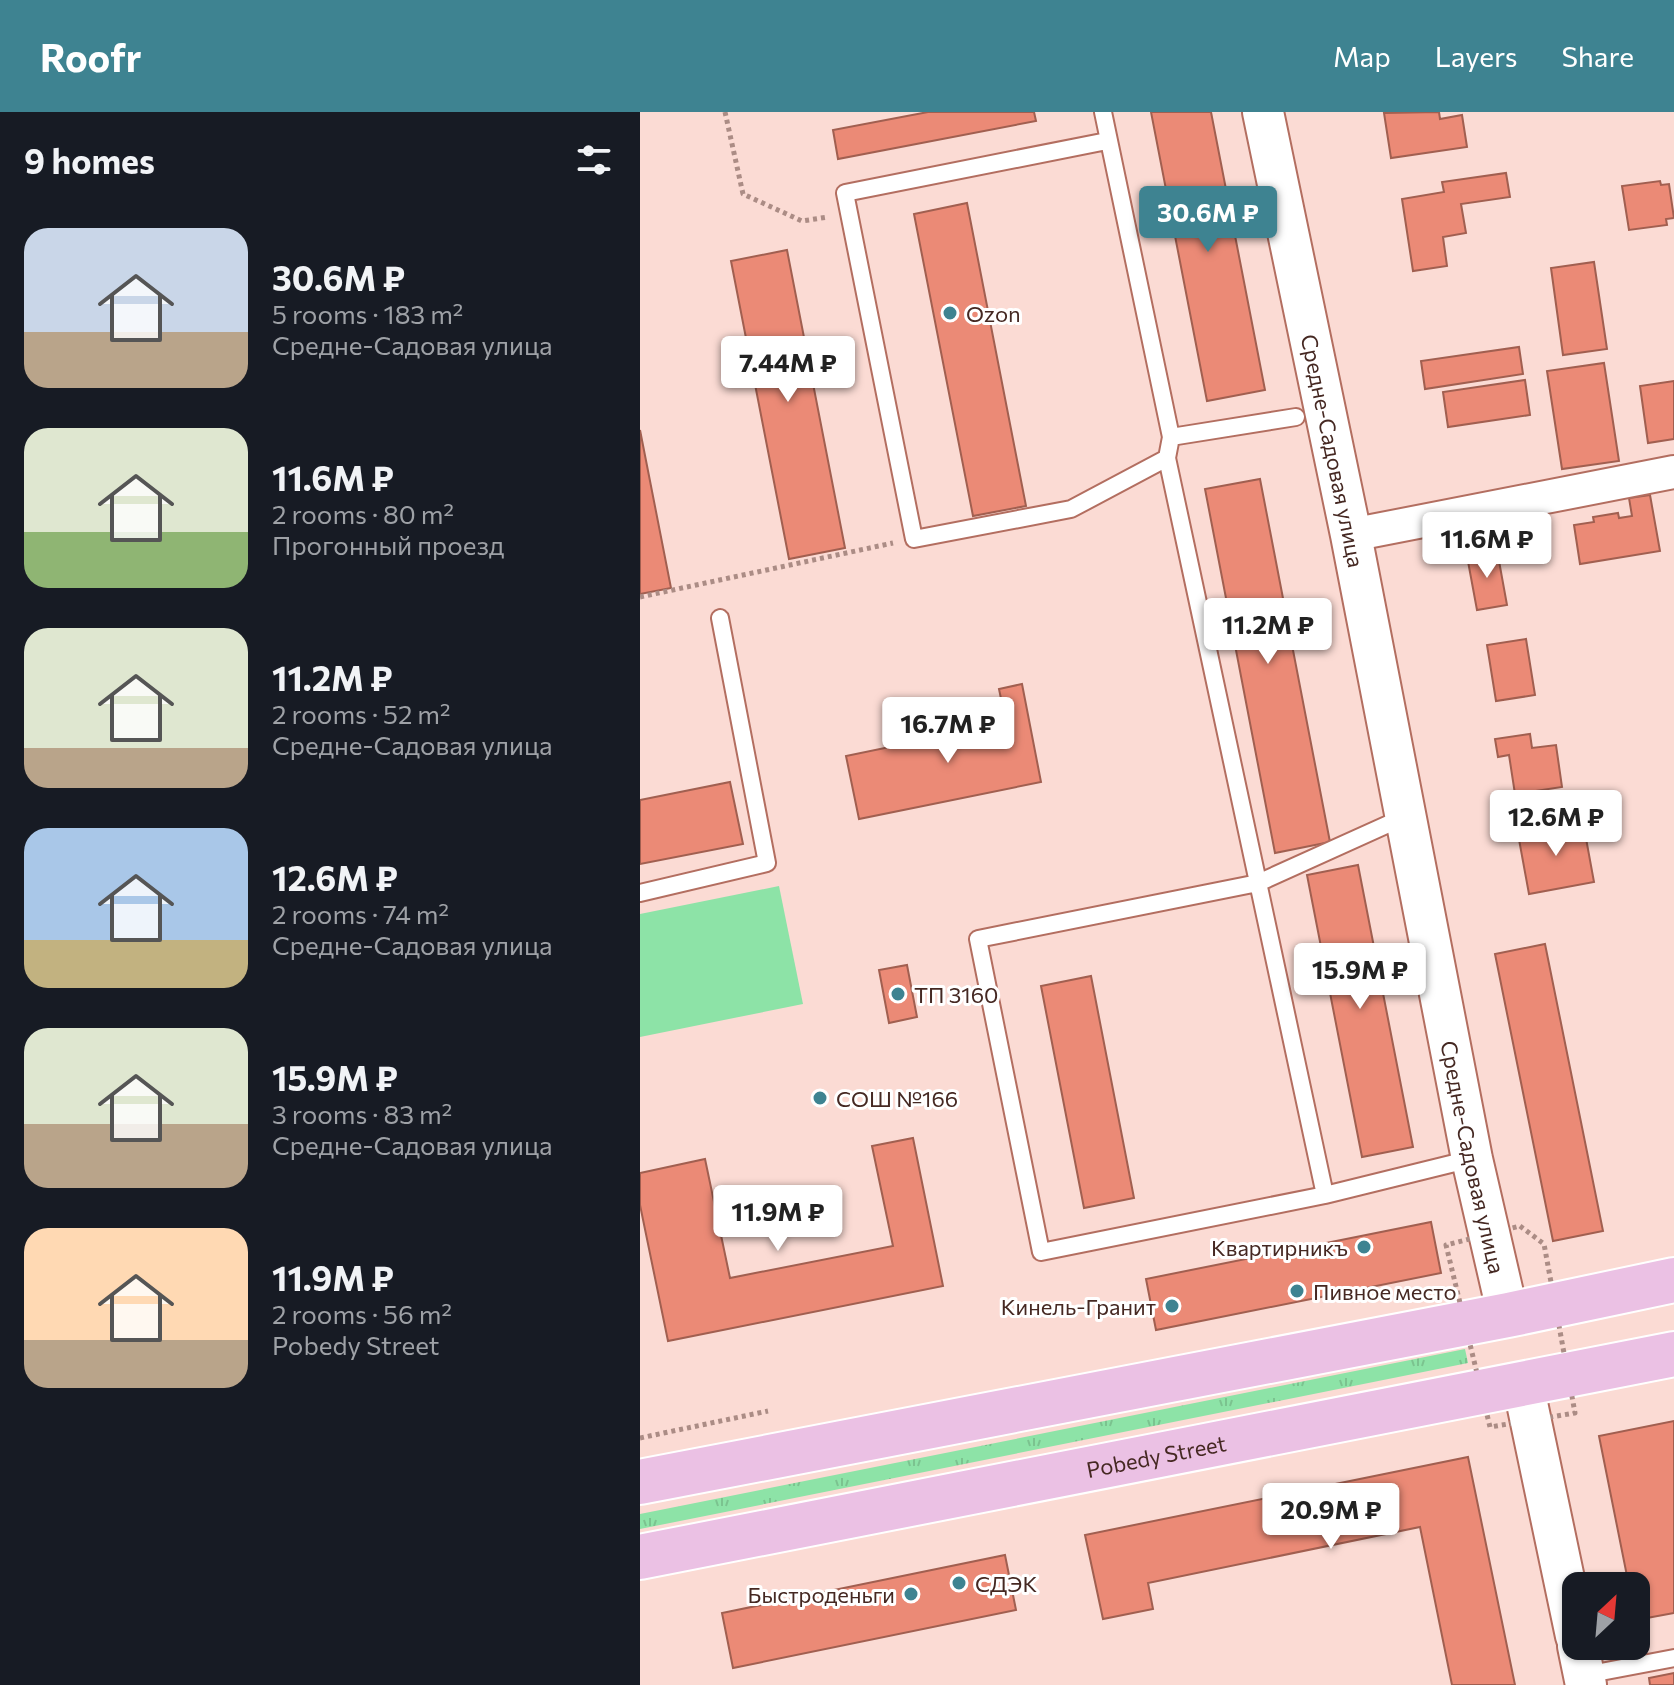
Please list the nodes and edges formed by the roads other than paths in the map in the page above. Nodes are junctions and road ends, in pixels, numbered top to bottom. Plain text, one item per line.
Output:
1 (1103, 112) edge
2 (1263, 112) edge
3 (1107, 141) junction
4 (1296, 417) dead end
5 (1171, 437) junction
6 (1167, 458) junction
7 (1674, 472) edge
8 (1351, 535) junction
9 (720, 618) dead end
10 (1405, 816) junction
11 (1258, 883) junction
12 (640, 893) edge
13 (1472, 1159) junction
14 (1325, 1195) junction
15 (1674, 1280) edge
16 (1508, 1315) junction
17 (1674, 1354) edge
18 (1523, 1384) junction
19 (640, 1482) edge
20 (640, 1557) edge
21 (1563, 1572) edge
22 (1674, 1658) edge
23 (1583, 1669) edge

1 - 3 lane
2 - 8 street, Средне-Садовая улица
3 - 5 lane
3 - 6 lane
4 - 5 lane
5 - 6 lane
6 - 11 lane
7 - 8 street
8 - 10 street, Средне-Садовая улица
9 - 12 lane
10 - 11 lane
10 - 13 street, Средне-Садовая улица
11 - 14 lane
11 - 14 lane
13 - 14 lane
13 - 16 street, Средне-Садовая улица
15 - 16 main road
16 - 18 main road, Средне-Садовая улица
16 - 19 main road
17 - 18 main road, Pobedy Street
18 - 20 main road, Pobedy Street
18 - 21 street, Средне-Садовая улица
22 - 23 lane

